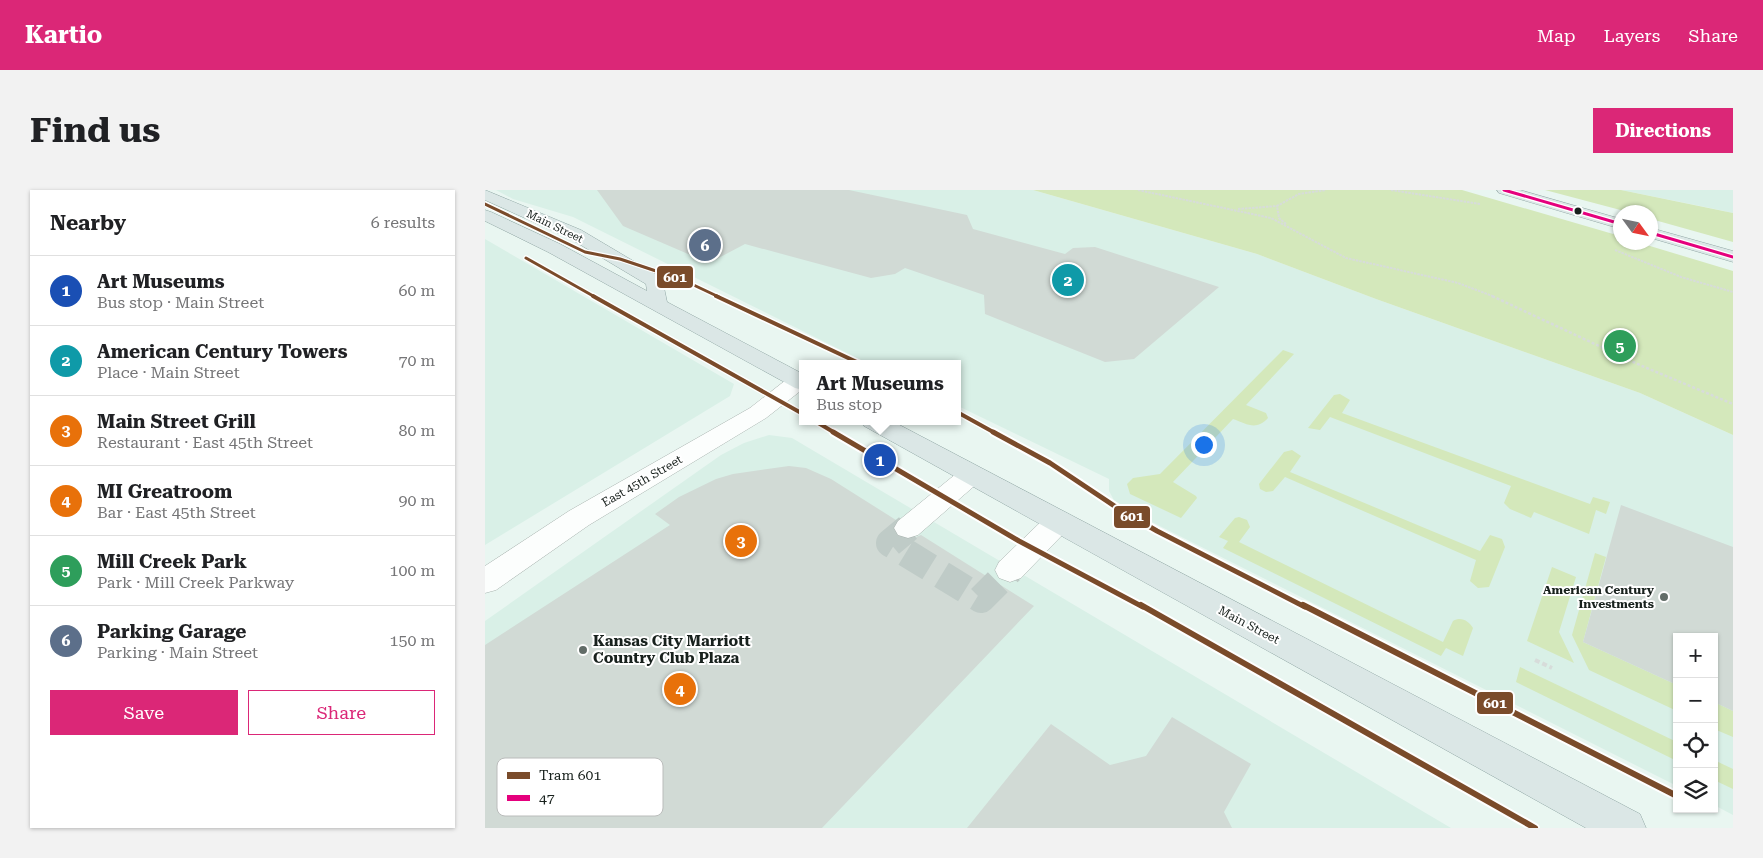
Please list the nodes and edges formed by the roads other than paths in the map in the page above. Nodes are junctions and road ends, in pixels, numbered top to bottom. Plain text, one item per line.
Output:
1 (1504, 190) edge
2 (485, 194) edge
3 (485, 215) edge
4 (1613, 222) edge
5 (1658, 235) edge
6 (1733, 257) edge
7 (658, 304) junction
8 (799, 381) edge
9 (799, 383) edge
10 (880, 425) edge
11 (971, 475) junction
12 (1058, 522) junction
13 (908, 528) tunnel mouth
14 (1010, 570) tunnel mouth
15 (485, 581) edge
16 (1626, 828) edge

1 - 4 main road
2 - 7 main road, Main Street
3 - 7 main road, Main Street
5 - 6 main road
7 - 8 main road, Main Street
9 - 15 street, East 45th Street
10 - 11 main road, Main Street
11 - 12 main road, Main Street
11 - 13 street
12 - 14 street
12 - 16 main road, Main Street

